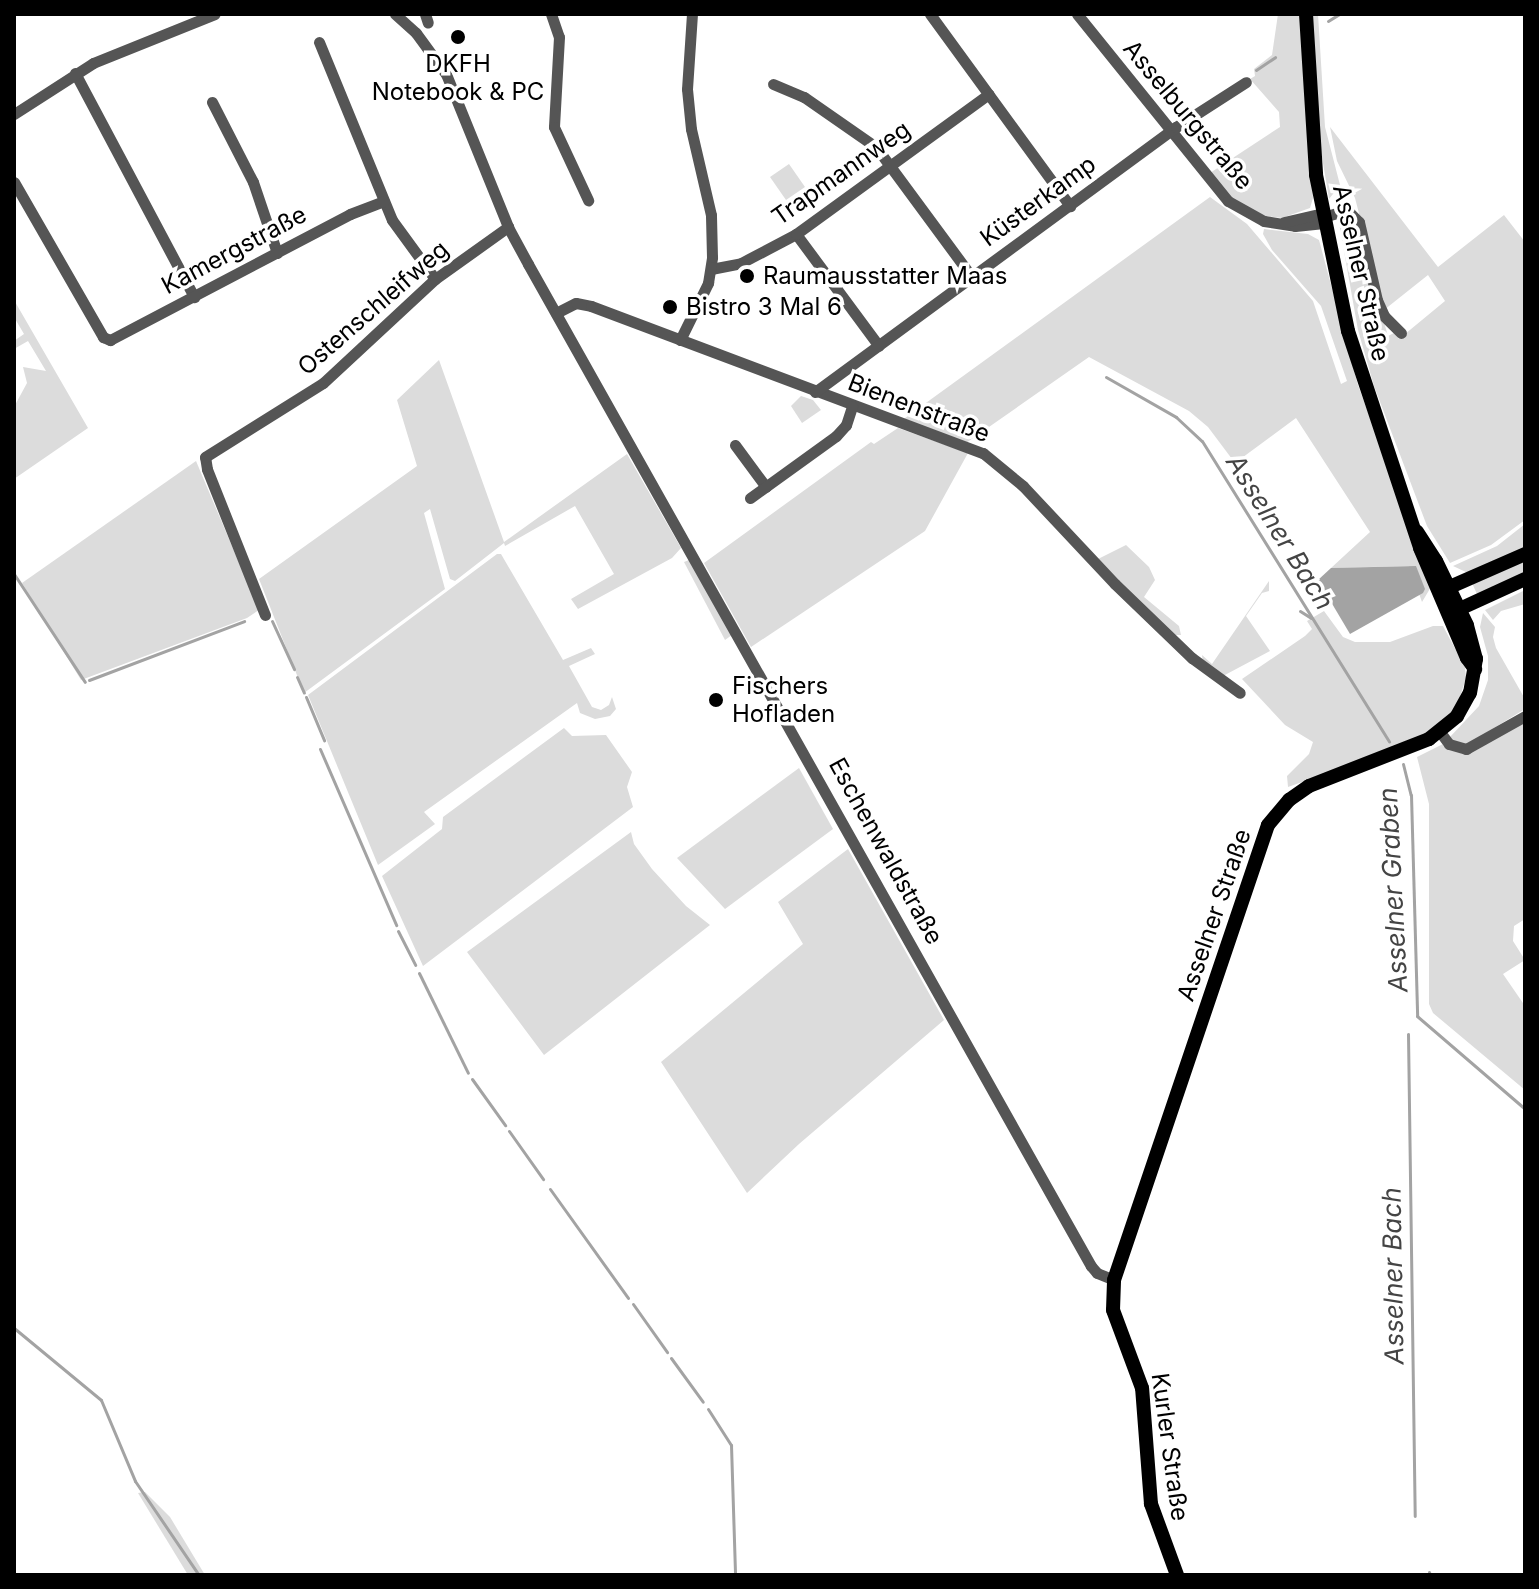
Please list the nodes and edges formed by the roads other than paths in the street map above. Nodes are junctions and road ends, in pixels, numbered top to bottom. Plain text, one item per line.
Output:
1 (215, 14) edge
2 (395, 14) edge
3 (551, 14) edge
4 (692, 14) edge
5 (930, 14) edge
6 (1077, 14) edge
7 (1306, 14) edge
8 (319, 42) dead end
9 (75, 73) junction
10 (1246, 82) dead end
11 (773, 84) dead end
12 (989, 94) junction
13 (212, 102) dead end
14 (14, 114) edge
15 (1170, 131) junction
16 (890, 166) junction
17 (14, 182) edge
18 (588, 200) dead end
19 (384, 201) junction
20 (1070, 206) junction
21 (1323, 217) junction
22 (508, 227) junction
23 (796, 234) junction
24 (277, 253) junction
25 (711, 269) junction
26 (972, 277) junction
27 (435, 279) junction
28 (194, 297) junction
29 (556, 313) junction
30 (1401, 333) dead end
31 (680, 340) junction
32 (879, 346) junction
33 (815, 392) junction
34 (852, 406) junction
35 (735, 445) dead end
36 (766, 487) junction
37 (750, 498) dead end
38 (1525, 554) edge
39 (1525, 579) edge
40 (1444, 589) junction
41 (1454, 612) junction
42 (265, 615) dead end
43 (1240, 693) dead end
44 (1525, 716) edge
45 (1440, 732) junction
46 (1114, 1280) junction
47 (1177, 1575) edge

1 - 9 street
2 - 22 street, Eschenwaldstraße
3 - 18 street
4 - 25 street
5 - 12 street
6 - 15 street, Asselburgstraße
7 - 21 main road, Asselner Straße
8 - 19 street
9 - 14 street
9 - 28 street
10 - 15 street, Küsterkamp
11 - 16 street
12 - 16 street, Trapmannweg
12 - 20 street
13 - 24 street
15 - 20 street, Küsterkamp
15 - 21 street, Asselburgstraße
16 - 23 street, Trapmannweg
16 - 26 street
17 - 28 street, Kamergstraße
19 - 24 street, Kamergstraße
19 - 27 street
20 - 26 street, Küsterkamp
21 - 30 street, Asselburgstraße
21 - 40 main road, Asselner Straße
22 - 27 street, Ostenschleifweg
22 - 29 street, Eschenwaldstraße
23 - 25 street, Trapmannweg
23 - 32 street
24 - 28 street, Kamergstraße
25 - 31 street
26 - 32 street, Küsterkamp
27 - 42 street, Ostenschleifweg
29 - 31 street, Bienenstraße
29 - 46 street, Eschenwaldstraße
31 - 33 street, Bienenstraße
32 - 33 street, Küsterkamp
33 - 34 street, Bienenstraße
34 - 36 street
34 - 43 street, Bienenstraße
35 - 36 street
36 - 37 street
38 - 40 main road
39 - 41 main road
40 - 41 main road, Asselner Straße
41 - 45 main road, Asselner Straße
44 - 45 street
45 - 46 main road, Asselner Straße
46 - 47 main road, Kurler Straße

